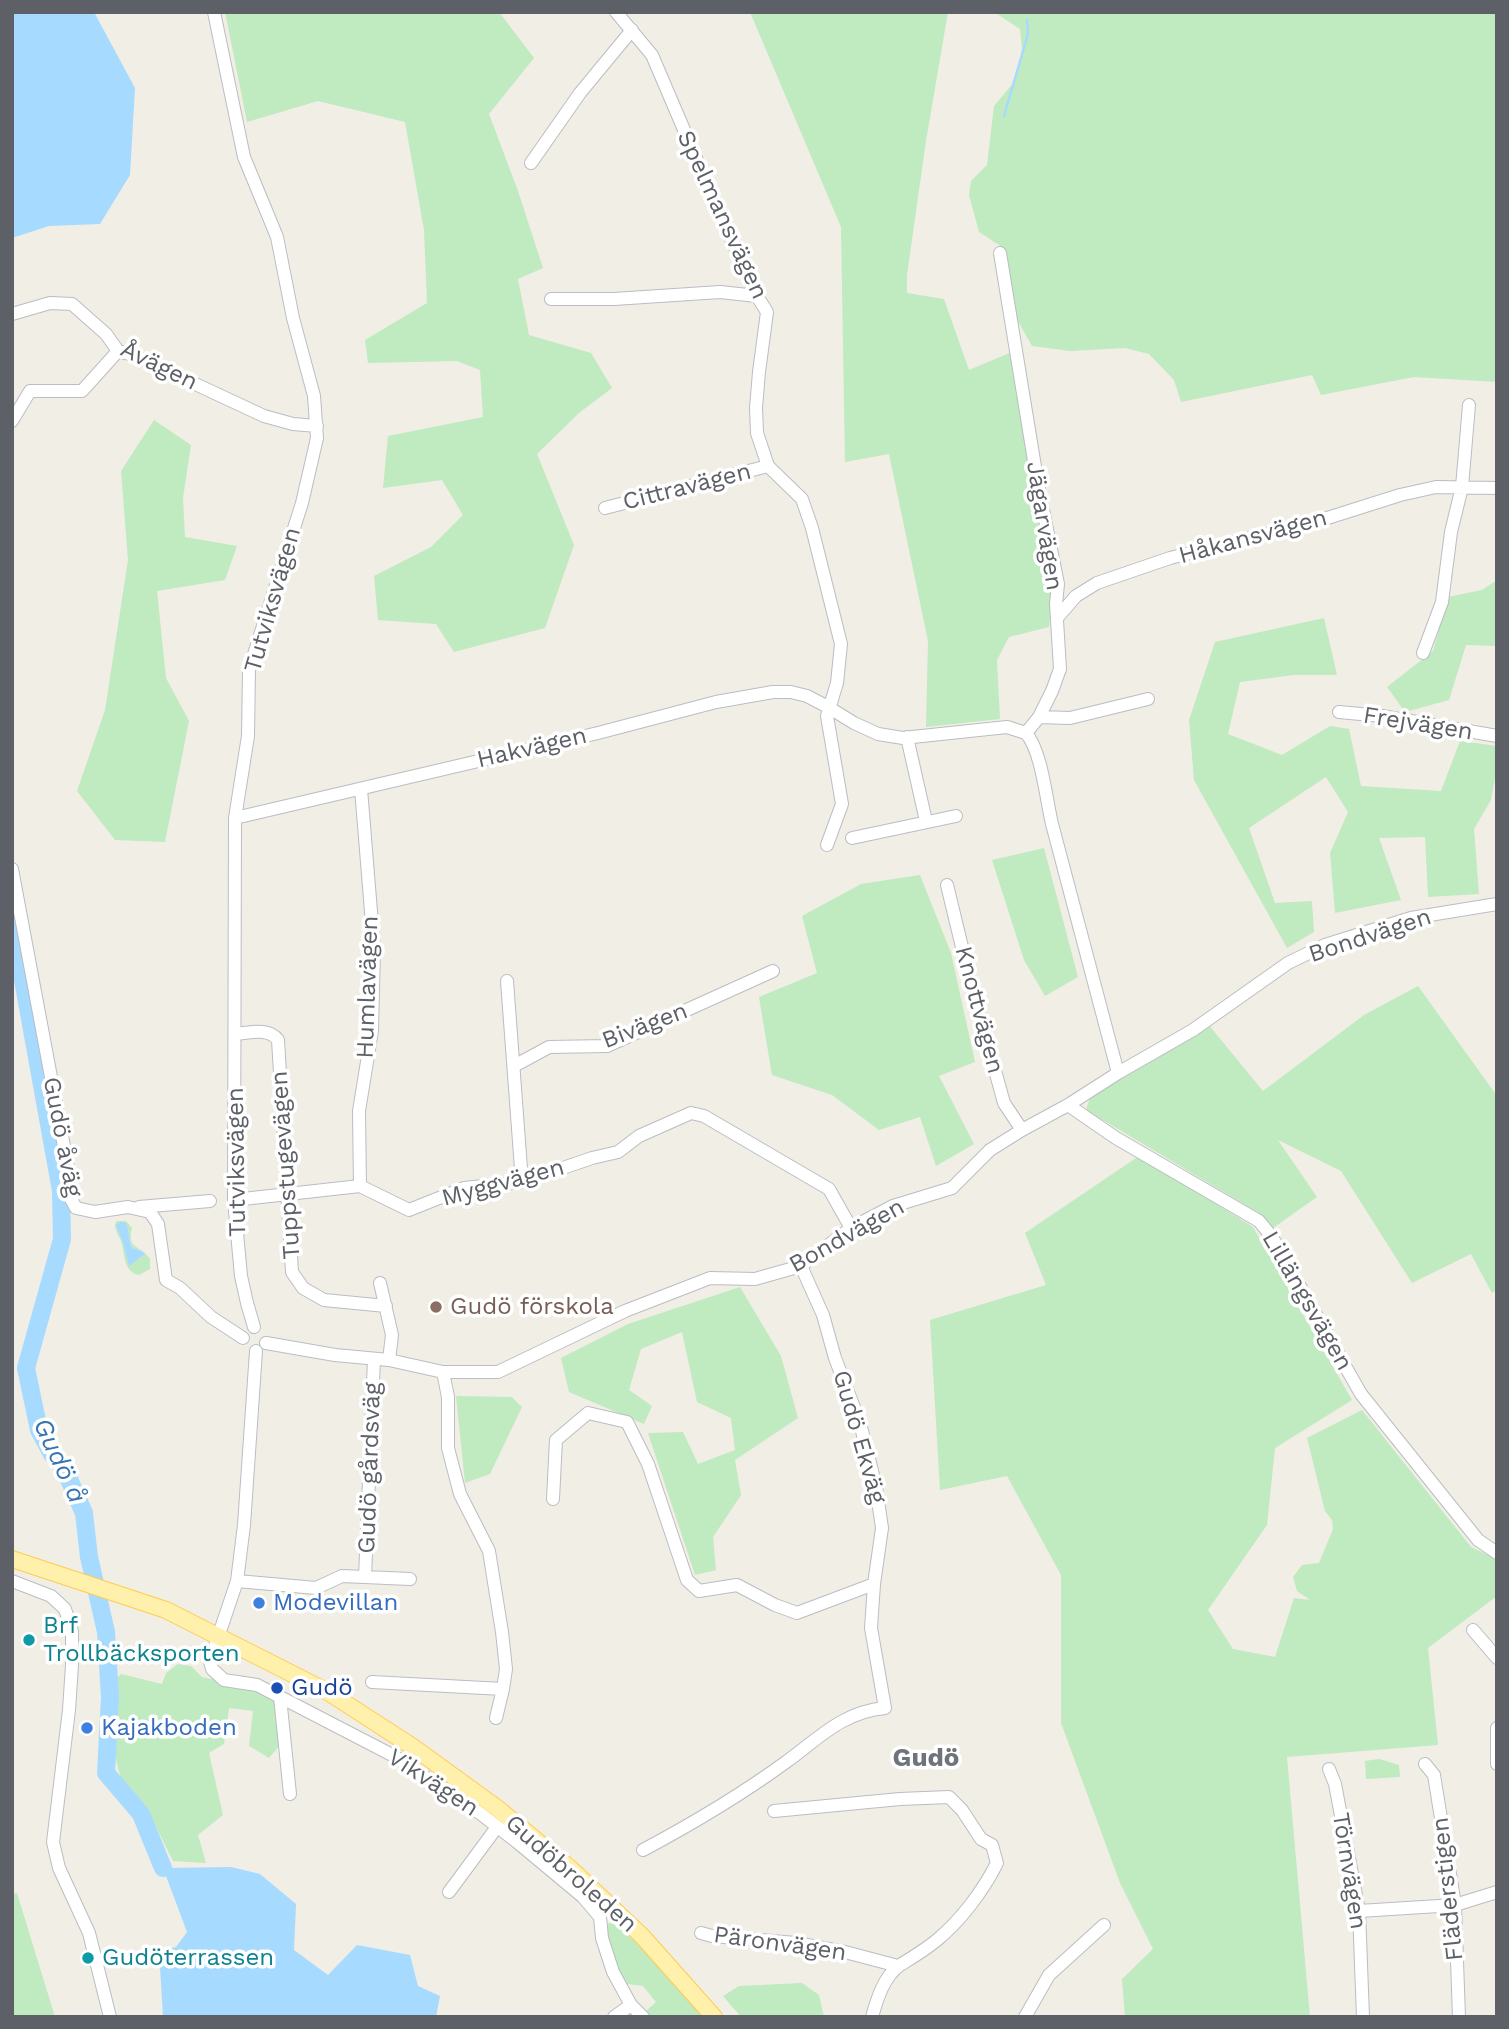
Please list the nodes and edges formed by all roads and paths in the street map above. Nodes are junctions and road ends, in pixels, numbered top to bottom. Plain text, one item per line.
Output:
1 (214, 12) edge
2 (616, 12) edge
3 (632, 30) junction
4 (531, 163) dead end
5 (1000, 253) dead end
6 (757, 296) junction
7 (551, 299) dead end
8 (12, 314) edge
9 (118, 351) junction
10 (1469, 405) dead end
11 (12, 421) edge
12 (317, 426) junction
13 (768, 466) junction
14 (1462, 488) junction
15 (1497, 488) edge
16 (605, 508) dead end
17 (1057, 618) junction
18 (1423, 653) dead end
19 (1148, 699) dead end
20 (828, 707) junction
21 (1339, 712) dead end
22 (1039, 717) junction
23 (1026, 733) junction
24 (1497, 736) edge
25 (907, 737) junction
26 (361, 789) junction
27 (956, 816) dead end
28 (235, 818) junction
29 (926, 821) junction
30 (852, 838) dead end
31 (827, 845) dead end
32 (12, 869) edge
33 (947, 885) dead end
34 (1497, 904) edge
35 (773, 971) dead end
36 (507, 981) dead end
37 (235, 1034) junction
38 (514, 1066) junction
39 (1118, 1073) junction
40 (1068, 1105) junction
41 (1022, 1130) junction
42 (522, 1182) junction
43 (360, 1186) junction
44 (286, 1194) junction
45 (234, 1200) junction
46 (210, 1202) dead end
47 (128, 1208) junction
48 (851, 1228) junction
49 (801, 1266) junction
50 (380, 1283) dead end
51 (386, 1306) junction
52 (254, 1326) junction
53 (243, 1338) junction
54 (261, 1347) junction
55 (374, 1359) junction
56 (388, 1360) junction
57 (443, 1373) junction
58 (553, 1499) dead end
59 (1497, 1553) edge
60 (12, 1559) edge
61 (12, 1567) edge
62 (365, 1577) junction
63 (410, 1580) dead end
64 (12, 1581) edge
65 (237, 1581) junction
66 (79, 1583) junction
67 (874, 1584) junction
68 (1473, 1630) dead end
69 (217, 1640) junction
70 (1497, 1658) edge
71 (372, 1682) dead end
72 (503, 1689) junction
73 (280, 1697) junction
74 (496, 1718) dead end
75 (1497, 1728) edge
76 (1425, 1764) dead end
77 (1497, 1764) edge
78 (1329, 1769) dead end
79 (290, 1794) dead end
80 (774, 1811) dead end
81 (498, 1827) junction
82 (643, 1850) dead end
83 (449, 1892) dead end
84 (1497, 1892) edge
85 (1455, 1905) junction
86 (1359, 1911) junction
87 (1104, 1925) dead end
88 (701, 1933) dead end
89 (898, 1966) junction
90 (631, 2005) junction
91 (110, 2017) edge
92 (614, 2017) edge
93 (643, 2017) edge
94 (714, 2017) edge
95 (872, 2017) edge
96 (1025, 2017) edge
97 (1363, 2017) edge
98 (1459, 2017) edge

1 - 12 street, Tutviksvägen
2 - 3 street, Spelmansvägen
3 - 4 street
3 - 6 street, Spelmansvägen
5 - 17 street, Jägarvägen
6 - 7 street
6 - 13 street, Spelmansvägen
8 - 9 street, Åvägen
9 - 11 street
9 - 12 street, Åvägen
10 - 14 street
12 - 28 street, Tutviksvägen
13 - 16 street, Cittravägen
13 - 20 street, Spelmansvägen
14 - 15 street, Håkansvägen
14 - 17 street, Håkansvägen
14 - 18 street
17 - 22 street, Jägarvägen
19 - 22 street
20 - 25 street, Hakvägen
20 - 26 street, Hakvägen
20 - 31 street
21 - 24 street, Frejvägen
22 - 23 street, Jägarvägen
23 - 25 street, Hakvägen
23 - 39 street
25 - 29 street
26 - 28 street, Hakvägen
26 - 43 street, Humlavägen
27 - 29 street
28 - 37 street, Tutviksvägen
29 - 30 street
32 - 47 street, Gudö åväg
33 - 41 street, Knottvägen
34 - 39 street, Bondvägen
35 - 38 street, Bivägen
36 - 38 street
37 - 44 street, Tuppstugevägen
37 - 45 street, Tutviksvägen
38 - 42 street
39 - 40 street, Bondvägen
40 - 41 street, Bondvägen
40 - 59 street, Lillängsvägen
41 - 48 street, Bondvägen
42 - 43 street, Myggvägen
42 - 48 street, Myggvägen
43 - 44 street
44 - 45 street
44 - 51 street, Tuppstugevägen
45 - 52 street, Tutviksvägen
46 - 47 street, Gudö åväg
47 - 53 street
48 - 49 street, Bondvägen
49 - 57 street, Bondvägen
49 - 67 street, Gudö Ekväg
50 - 51 street
51 - 56 street
52 - 53 street
52 - 54 street
53 - 54 street
54 - 55 street, Bondvägen
54 - 65 street
55 - 56 street, Bondvägen
55 - 62 street, Gudö gårdsväg
56 - 57 street, Bondvägen
57 - 72 street
58 - 67 street
60 - 66 main road, Gudöbroleden
61 - 66 main road, Gudöbroleden
62 - 63 street, Gudö gårdsväg
62 - 65 street, Gudö gårdsväg
64 - 91 street
65 - 69 street
66 - 69 main road, Gudöbroleden
67 - 82 street, Gudö Ekväg
68 - 70 street
69 - 73 street, Vikvägen
69 - 94 main road, Gudöbroleden
71 - 72 street
72 - 74 street
73 - 79 street
73 - 81 street, Vikvägen
75 - 77 street
76 - 85 street, Fläderstigen
78 - 86 street, Törnvägen
80 - 89 street
81 - 83 street
81 - 90 street, Vikvägen
84 - 85 street
85 - 86 street
85 - 98 street, Fläderstigen
86 - 97 street, Törnvägen
87 - 96 street
88 - 89 street, Päronvägen
89 - 95 street
90 - 92 street
90 - 93 street, Vikvägen

